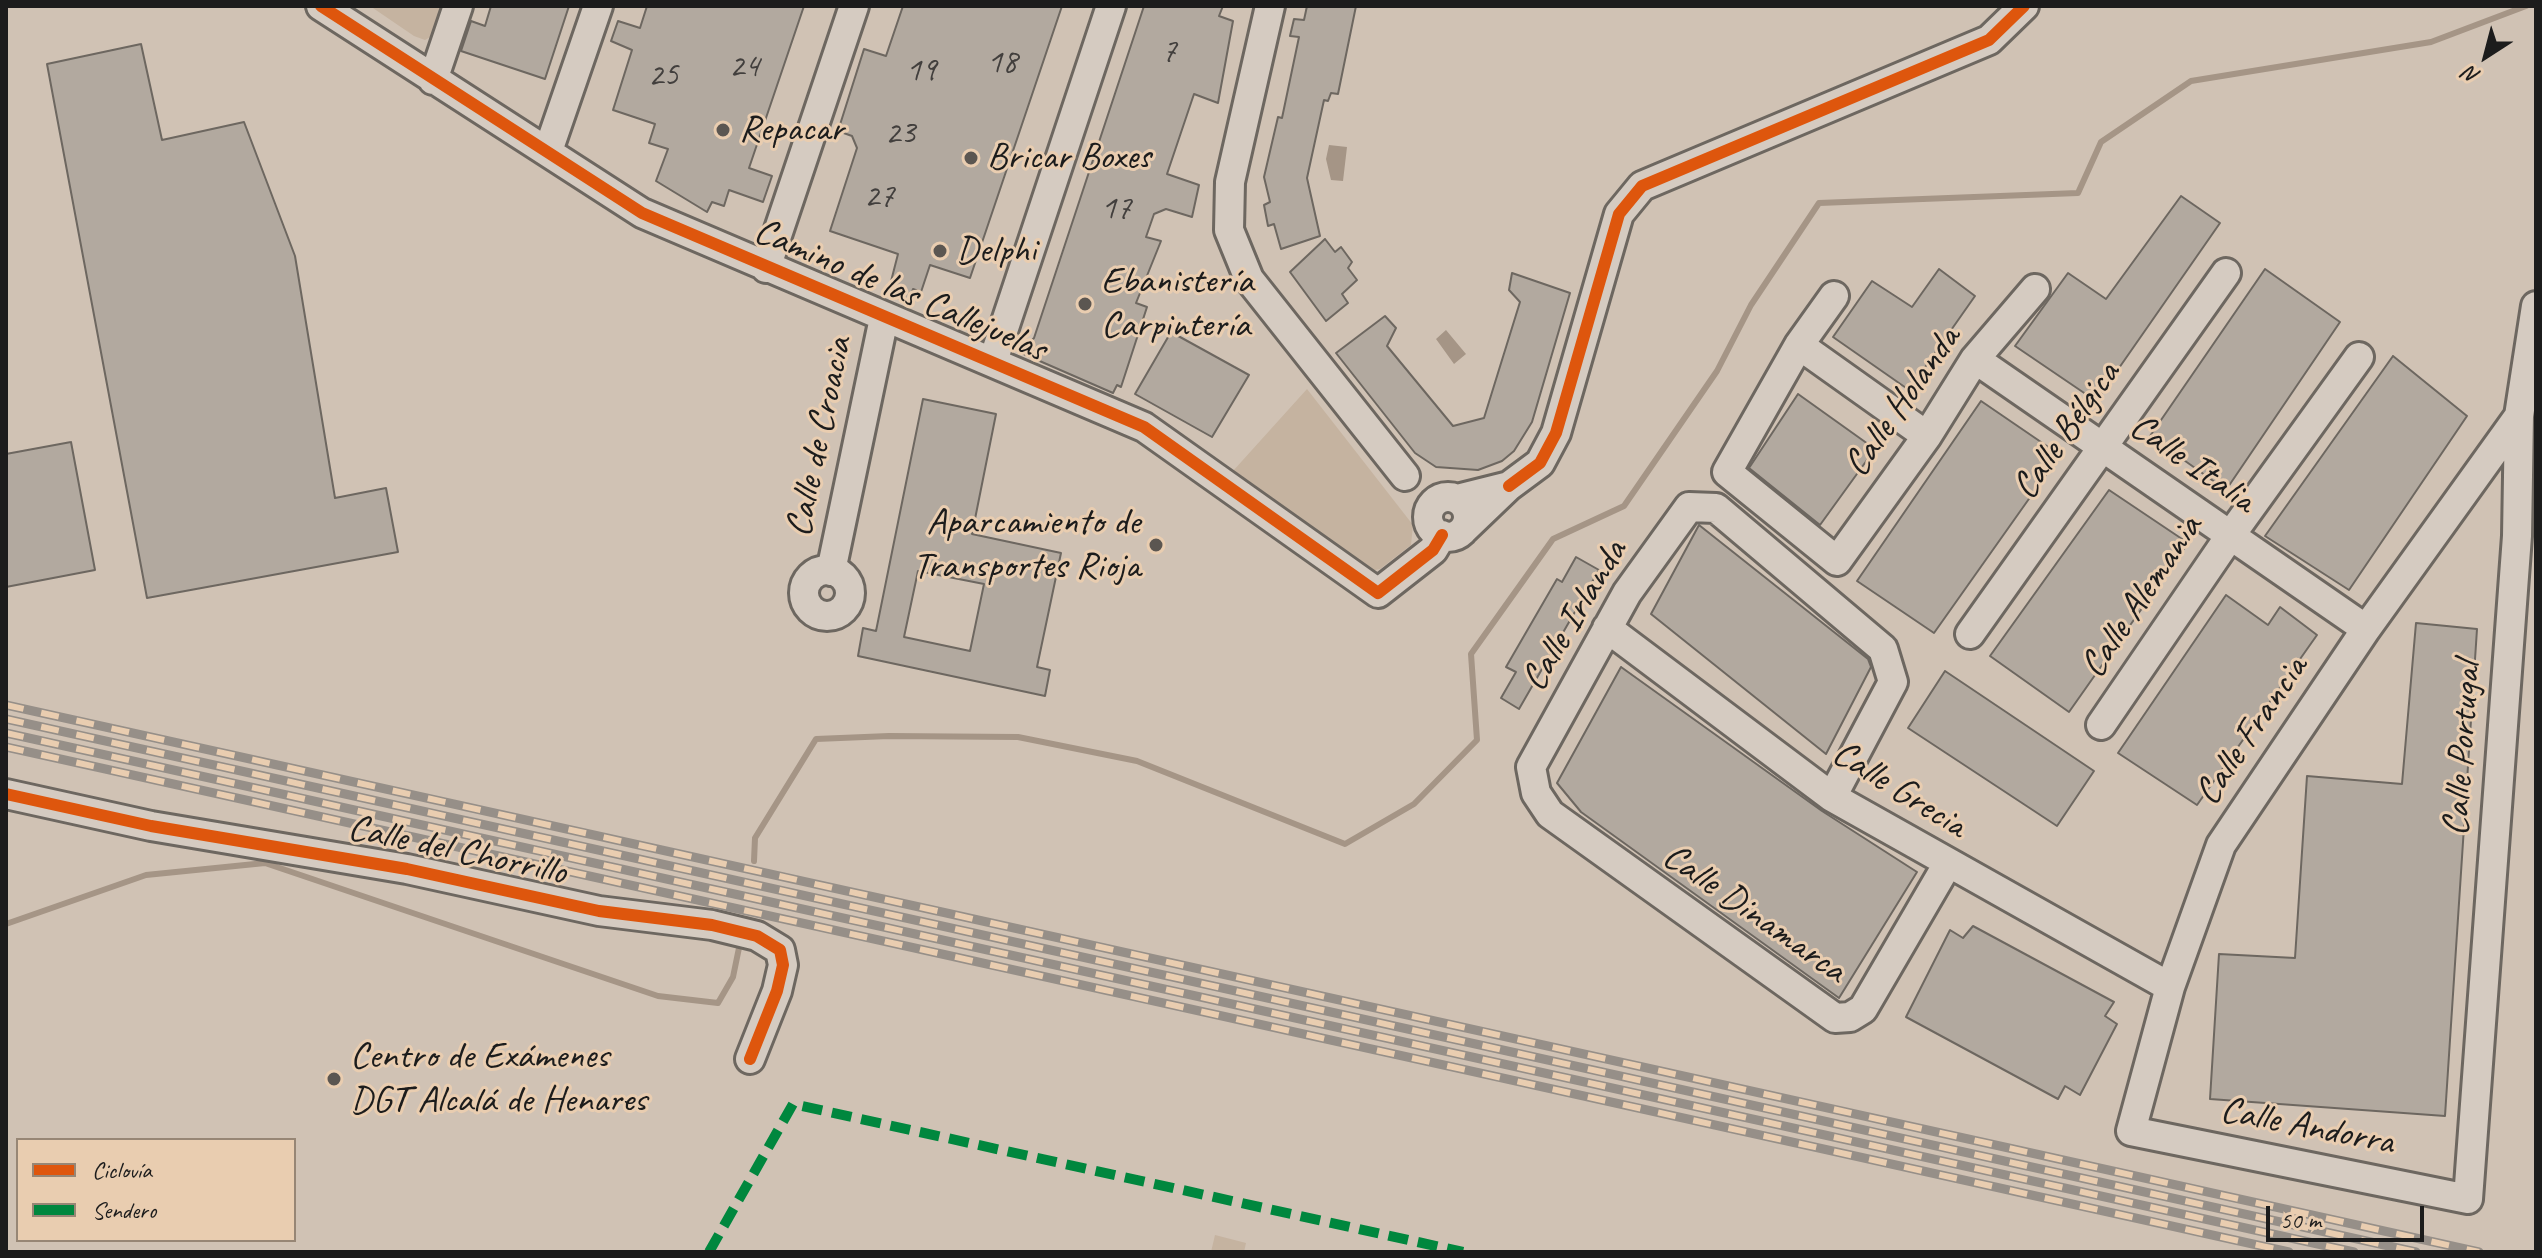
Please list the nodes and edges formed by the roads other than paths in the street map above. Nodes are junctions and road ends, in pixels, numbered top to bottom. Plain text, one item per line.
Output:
1 (458, 6) edge
2 (598, 6) edge
3 (854, 6) edge
4 (1111, 6) edge
5 (1270, 6) edge
6 (2024, 6) edge
7 (324, 7) edge
8 (433, 80) junction
9 (548, 151) junction
10 (766, 268) junction
11 (2226, 273) dead end
12 (2035, 289) dead end
13 (1834, 296) dead end
14 (2536, 306) edge
15 (884, 318) junction
16 (1799, 345) junction
17 (2359, 357) dead end
18 (1975, 359) junction
19 (993, 361) junction
20 (2519, 416) junction
21 (1927, 436) junction
22 (2102, 448) junction
23 (1447, 515) junction
24 (2230, 536) junction
25 (831, 571) dead end
26 (1607, 628) junction
27 (2366, 629) junction
28 (1970, 634) dead end
29 (2101, 725) dead end
30 (1531, 767) joint
31 (6, 794) edge
32 (1832, 797) junction
33 (1947, 865) junction
34 (2170, 987) junction
35 (750, 1059) dead end
36 (2131, 1131) joint
37 (2468, 1199) joint

1 - 8 street
2 - 9 street
3 - 10 street
4 - 19 street
5 - 23 street
6 - 23 street
7 - 8 street, Camino de las Callejuelas
8 - 9 street, Camino de las Callejuelas
9 - 10 street, Camino de las Callejuelas
10 - 15 street, Camino de las Callejuelas
11 - 22 street, Calle Bélgica
12 - 18 street, Calle Holanda
13 - 16 street
14 - 20 street, Calle Portugal
15 - 19 street, Camino de las Callejuelas
15 - 25 street, Calle de Croacia
16 - 21 street
16 - 21 street, Calle Holanda
17 - 24 street, Calle Alemania
18 - 21 street, Calle Holanda
18 - 22 street, Calle Italia
19 - 23 street, Camino de las Callejuelas
20 - 27 street, Calle Francia
20 - 37 street, Calle Portugal
22 - 24 street, Calle Italia
22 - 28 street, Calle Bélgica
24 - 27 street, Calle Italia
24 - 29 street, Calle Alemania
26 - 30 street, Calle Irlanda
26 - 32 street, Calle Grecia
26 - 32 street, Calle Irlanda
27 - 34 street, Calle Francia
30 - 33 street, Calle Dinamarca
31 - 35 street, Calle del Chorrillo
32 - 33 street, Calle Grecia
33 - 34 street, Calle Grecia
34 - 36 street, Calle Francia
36 - 37 street, Calle Andorra

